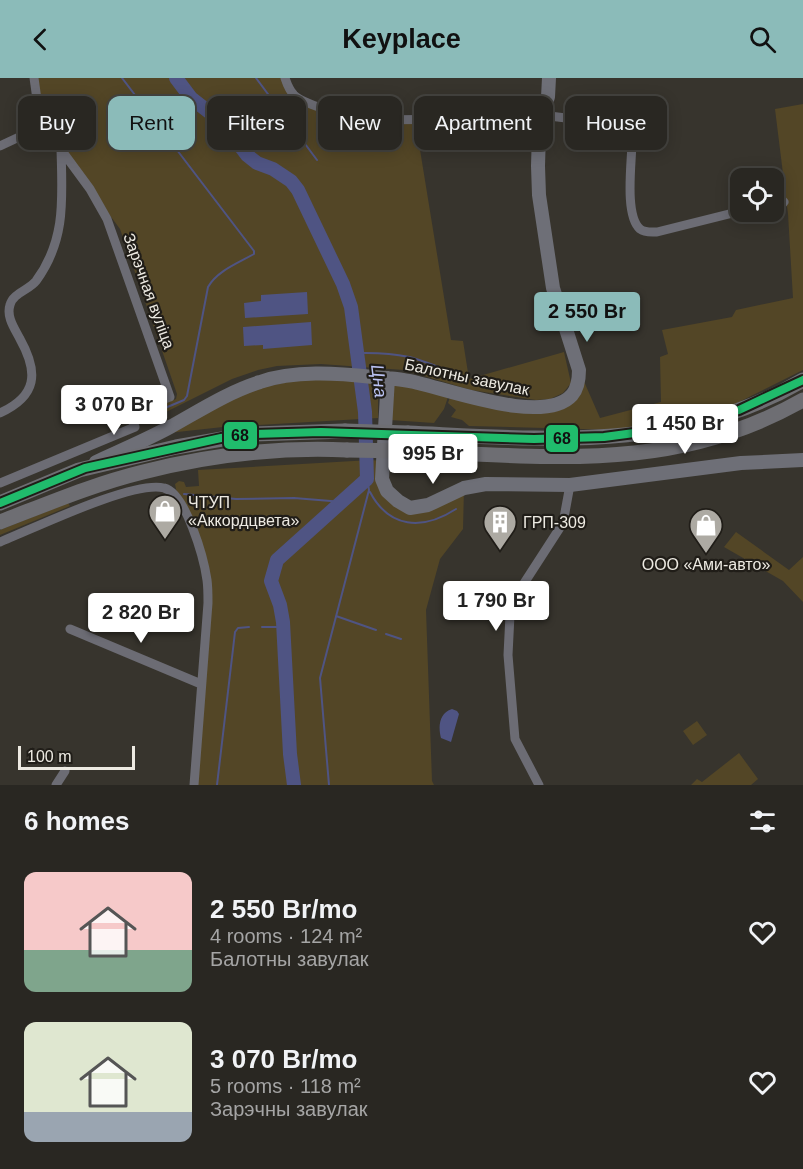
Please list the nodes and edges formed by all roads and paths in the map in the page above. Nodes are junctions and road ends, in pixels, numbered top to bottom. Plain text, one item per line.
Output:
1 (34, 78) edge
2 (285, 78) edge
3 (549, 78) edge
4 (37, 96) edge
5 (548, 96) edge
6 (553, 116) edge
7 (414, 119) edge
8 (18, 138) edge
9 (0, 146) edge
10 (61, 150) edge
11 (62, 150) edge
12 (539, 150) edge
13 (730, 214) edge
14 (388, 378) junction
15 (803, 380) edge
16 (803, 400) edge
17 (0, 413) edge
18 (803, 460) edge
19 (79, 470) junction
20 (0, 483) edge
21 (570, 485) junction
22 (0, 503) edge
23 (0, 522) edge
24 (0, 542) edge
25 (70, 629) dead end
26 (201, 684) junction
27 (65, 771) dead end
28 (56, 785) edge
29 (194, 785) edge
30 (539, 785) edge

1 - 4 street
2 - 7 street
3 - 5 main road, Балотны завулак
6 - 13 street
8 - 9 street
10 - 17 street
11 - 20 street, Зарэчная вуліца
12 - 14 main road, Балотны завулак
14 - 19 main road, Балотны завулак
14 - 21 main road
15 - 19 highway, bridge
16 - 23 highway, bridge
18 - 21 main road
19 - 22 highway
21 - 30 street
24 - 26 street
25 - 26 street
26 - 29 street
27 - 28 street

